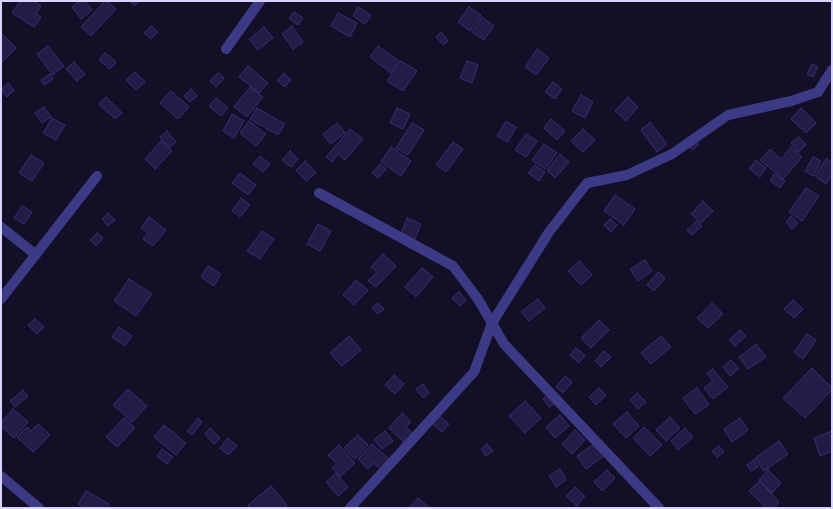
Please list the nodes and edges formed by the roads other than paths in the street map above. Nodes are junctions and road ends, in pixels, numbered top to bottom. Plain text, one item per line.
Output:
1 (260, 1) edge
2 (226, 49) dead end
3 (832, 70) edge
4 (97, 176) dead end
5 (319, 193) dead end
6 (1, 227) edge
7 (36, 255) junction
8 (1, 298) edge
9 (492, 323) junction
10 (1, 476) edge
11 (39, 508) edge
12 (350, 508) edge
13 (659, 508) edge

1 - 2 street
3 - 9 street
4 - 7 street
5 - 9 street
6 - 7 street
7 - 8 street
9 - 12 street
9 - 13 street
10 - 11 street

